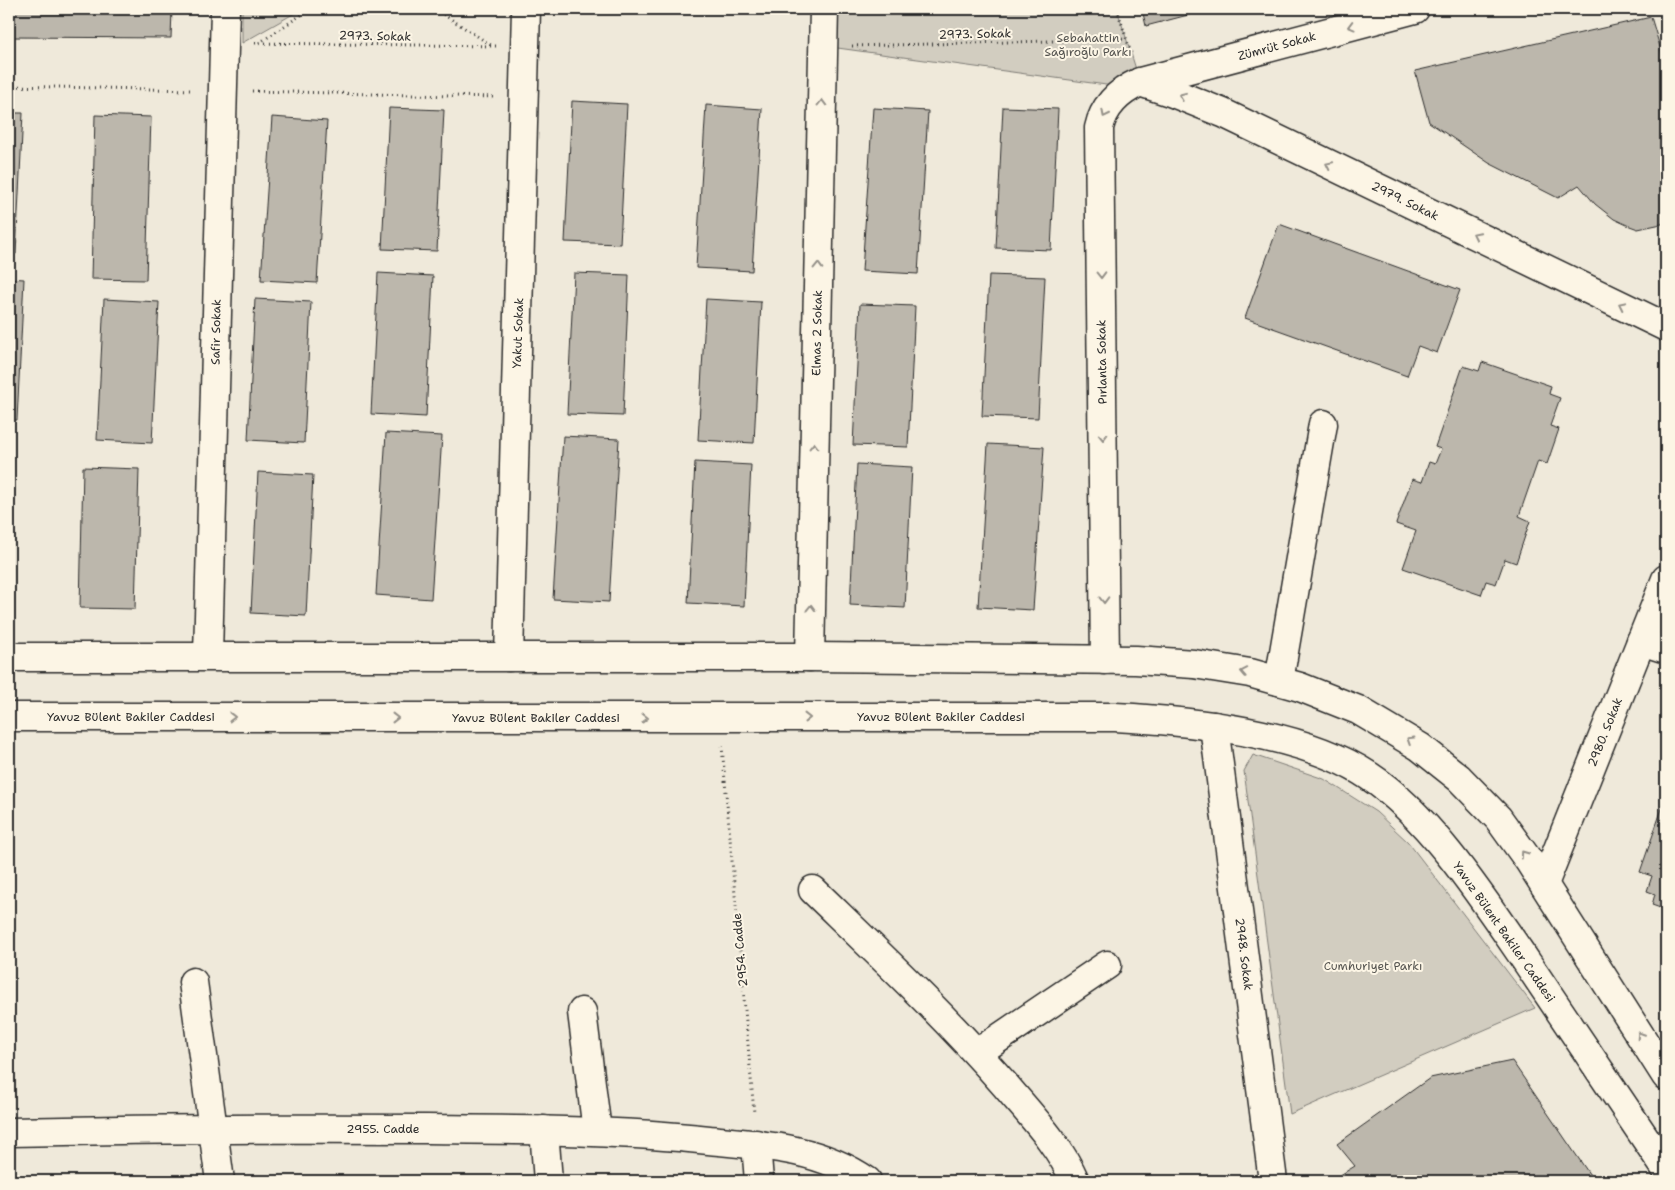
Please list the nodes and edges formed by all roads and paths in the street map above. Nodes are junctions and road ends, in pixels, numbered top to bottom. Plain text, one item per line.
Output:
1 (225, 9) edge
2 (310, 9) edge
3 (435, 9) edge
4 (526, 9) edge
5 (824, 9) edge
6 (1117, 9) edge
7 (1415, 9) edge
8 (1127, 40) junction
9 (224, 43) junction
10 (259, 43) junction
11 (492, 46) junction
12 (525, 46) junction
13 (823, 46) junction
14 (1140, 82) junction
15 (9, 86) edge
16 (222, 91) junction
17 (524, 97) junction
18 (1666, 326) edge
19 (1323, 424) dead end
20 (1666, 579) edge
21 (1654, 645) edge
22 (208, 656) junction
23 (9, 657) edge
24 (509, 657) junction
25 (810, 657) junction
26 (1105, 660) junction
27 (1278, 681) junction
28 (9, 717) edge
29 (720, 718) junction
30 (1214, 726) junction
31 (1544, 884) junction
32 (813, 890) dead end
33 (1107, 965) dead end
34 (193, 982) dead end
35 (582, 1012) dead end
36 (977, 1053) junction
37 (1666, 1076) edge
38 (213, 1128) junction
39 (544, 1130) junction
40 (597, 1131) junction
41 (9, 1132) edge
42 (756, 1144) junction
43 (1666, 1169) edge
44 (220, 1181) edge
45 (548, 1181) edge
46 (759, 1181) edge
47 (867, 1181) edge
48 (1075, 1181) edge
49 (1273, 1181) edge

1 - 9 street, Safir Sokak
2 - 10 path
3 - 11 path
4 - 12 street, Yakut Sokak
5 - 13 street, Elmas 2 Sokak
6 - 8 path
7 -> 14 street, Zümrüt Sokak
8 - 13 path, 2973. Sokak
8 - 14 path
9 - 10 path, 2973. Sokak
9 - 16 street, Safir Sokak
10 - 11 path, 2973. Sokak
11 - 12 path, 2973. Sokak
12 - 17 street, Yakut Sokak
25 -> 13 street, Elmas 2 Sokak
18 -> 14 street, 2979. Sokak
14 -> 26 street, Pırlanta Sokak
15 - 16 path
16 - 17 path
16 - 22 street, Safir Sokak
17 - 24 street, Yakut Sokak
19 - 27 street
20 - 21 street, 2980. Sokak
21 - 31 street, 2980. Sokak
22 - 23 street
22 - 24 street
24 - 25 street
25 - 26 street
27 -> 26 street
31 -> 27 street
28 -> 29 street, Yavuz Bülent Bakiler Caddesi
29 -> 30 street, Yavuz Bülent Bakiler Caddesi
29 - 42 path, 2954. Cadde
30 - 43 street, Yavuz Bülent Bakiler Caddesi
30 - 49 street, 2948. Sokak
37 -> 31 street
32 - 36 street
33 - 36 street
34 - 38 street
35 - 40 street
36 - 48 street
38 - 39 street, 2955. Cadde
38 - 41 street, 2955. Cadde
38 - 44 street
39 - 40 street, 2955. Cadde
39 - 45 street
40 - 42 street, 2955. Cadde
42 - 46 street
42 - 47 street, 2955. Cadde

